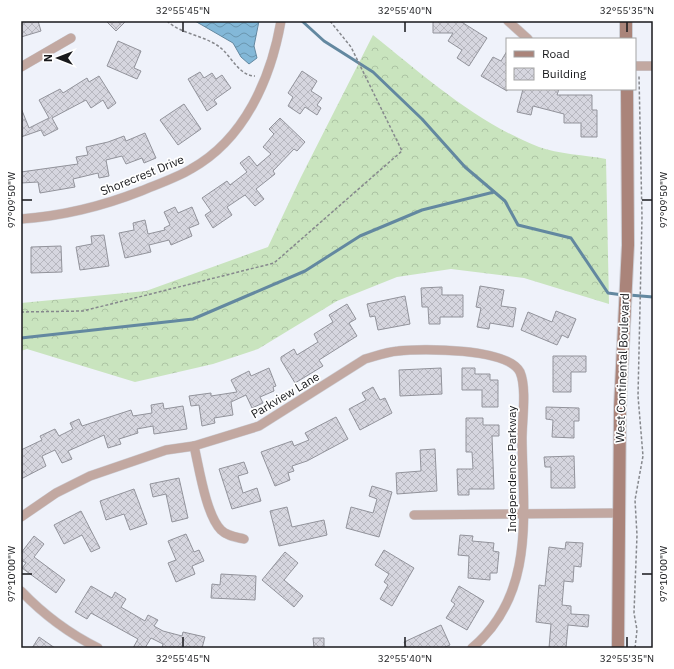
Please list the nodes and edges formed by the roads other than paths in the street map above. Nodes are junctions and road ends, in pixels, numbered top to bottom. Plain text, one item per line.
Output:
1 (281, 21) edge
2 (508, 21) edge
3 (626, 21) edge
4 (71, 38) dead end
5 (527, 38) edge
6 (626, 38) edge
7 (637, 66) edge
8 (653, 66) edge
9 (21, 67) edge
10 (627, 90) edge
11 (21, 219) edge
12 (520, 372) joint
13 (194, 446) junction
14 (619, 513) junction
15 (525, 514) junction
16 (414, 515) dead end
17 (21, 517) edge
18 (244, 539) dead end
19 (21, 591) edge
20 (97, 648) edge
21 (472, 648) edge
22 (618, 648) edge

1 - 11 street, Shorecrest Drive
2 - 5 street
3 - 6 main road
4 - 9 street
7 - 8 street
10 - 14 main road, West Continental Boulevard
12 - 13 street, Parkview Lane
12 - 15 street, Independence Parkway
13 - 17 street, Parkview Lane
13 - 18 street
14 - 15 street
14 - 22 main road, West Continental Boulevard
15 - 16 street
15 - 21 street, Independence Parkway
19 - 20 street

